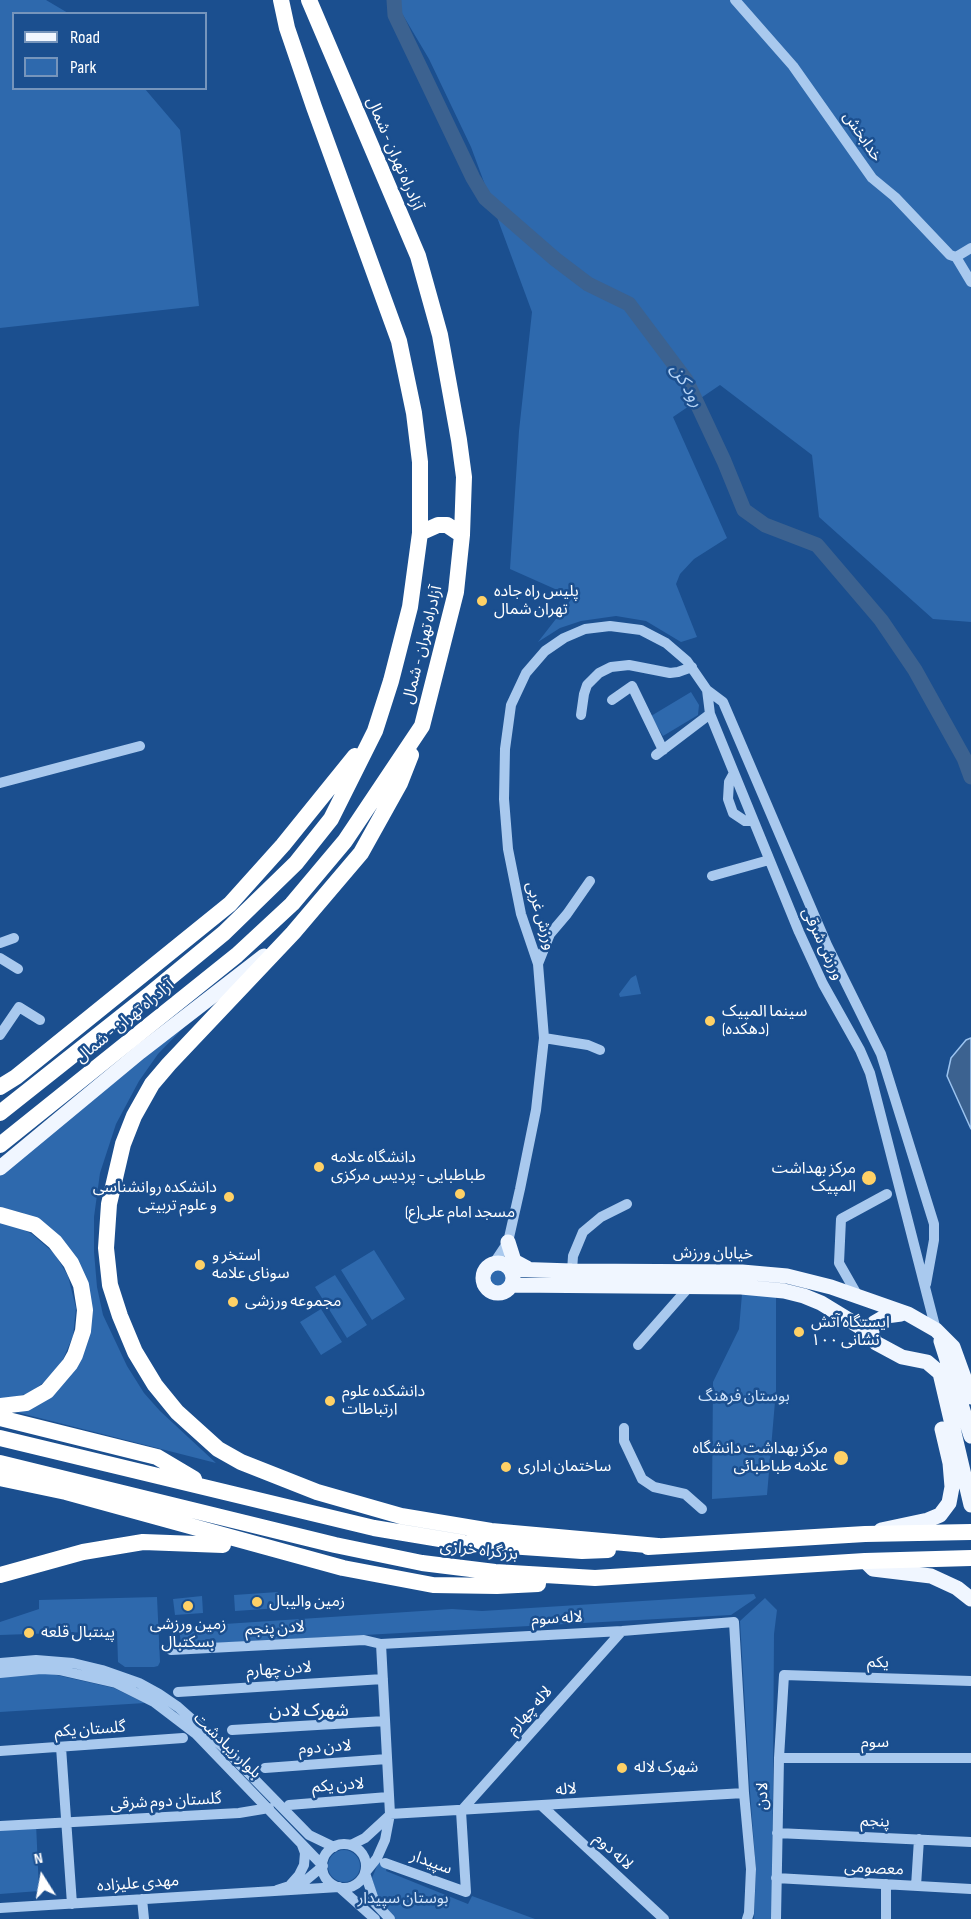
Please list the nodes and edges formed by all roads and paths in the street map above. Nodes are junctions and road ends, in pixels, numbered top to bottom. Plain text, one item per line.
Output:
1 (281, 0) edge
2 (309, 0) edge
3 (735, 0) edge
4 (971, 248) edge
5 (956, 257) junction
6 (971, 282) edge
7 (420, 533) junction
8 (462, 535) junction
9 (610, 626) joint
10 (692, 667) junction
11 (707, 690) junction
12 (612, 700) dead end
13 (710, 714) junction
14 (581, 715) dead end
15 (422, 726) junction
16 (375, 731) junction
17 (140, 746) dead end
18 (0, 783) edge
19 (769, 860) junction
20 (712, 876) dead end
21 (590, 881) dead end
22 (293, 933) junction
23 (0, 936) edge
24 (0, 943) edge
25 (0, 958) edge
26 (538, 964) junction
27 (18, 969) dead end
28 (40, 1020) dead end
29 (0, 1035) edge
30 (544, 1038) junction
31 (600, 1050) dead end
32 (0, 1087) edge
33 (0, 1113) edge
34 (0, 1145) edge
35 (0, 1168) edge
36 (887, 1194) dead end
37 (627, 1204) dead end
38 (0, 1215) edge
39 (508, 1242) junction
40 (494, 1263) junction
41 (511, 1269) junction
42 (532, 1271) junction
43 (572, 1271) junction
44 (512, 1285) junction
45 (689, 1287) junction
46 (925, 1287) junction
47 (856, 1297) junction
48 (908, 1314) junction
49 (843, 1317) junction
50 (936, 1330) junction
51 (876, 1343) junction
52 (638, 1345) dead end
53 (927, 1362) junction
54 (971, 1397) edge
55 (0, 1406) edge
56 (0, 1418) edge
57 (624, 1428) dead end
58 (971, 1436) edge
59 (0, 1438) edge
60 (0, 1463) edge
61 (0, 1478) edge
62 (210, 1489) junction
63 (971, 1505) edge
64 (702, 1509) dead end
65 (967, 1532) edge
66 (865, 1534) junction
67 (658, 1546) junction
68 (283, 1552) junction
69 (968, 1558) edge
70 (865, 1562) junction
71 (43, 1563) junction
72 (0, 1575) edge
73 (595, 1578) junction
74 (0, 1581) edge
75 (971, 1599) edge
76 (622, 1631) junction
77 (381, 1644) junction
78 (171, 1650) dead end
79 (0, 1664) edge
80 (0, 1673) edge
81 (784, 1675) joint
82 (382, 1679) junction
83 (971, 1681) edge
84 (178, 1692) dead end
85 (385, 1721) junction
86 (232, 1730) dead end
87 (183, 1738) dead end
88 (61, 1747) junction
89 (0, 1751) edge
90 (779, 1758) junction
91 (971, 1758) edge
92 (387, 1759) junction
93 (265, 1768) dead end
94 (744, 1793) junction
95 (388, 1797) junction
96 (542, 1806) junction
97 (268, 1808) junction
98 (289, 1810) junction
99 (461, 1810) junction
100 (390, 1814) junction
101 (65, 1822) junction
102 (0, 1826) edge
103 (777, 1833) junction
104 (919, 1839) junction
105 (971, 1842) edge
106 (302, 1845) junction
107 (351, 1845) junction
108 (334, 1847) junction
109 (385, 1863) dead end
110 (323, 1866) junction
111 (365, 1873) junction
112 (776, 1878) junction
113 (886, 1884) junction
114 (289, 1886) junction
115 (916, 1886) junction
116 (339, 1887) junction
117 (971, 1889) edge
118 (277, 1890) junction
119 (142, 1899) junction
120 (72, 1904) junction
121 (0, 1908) edge
122 (144, 1919) edge
123 (375, 1919) edge
124 (390, 1919) edge
125 (664, 1919) edge
126 (747, 1919) edge
127 (776, 1919) edge
128 (886, 1919) edge

1 - 7 highway, آزادراه تهران - شمال
2 - 8 highway, آزادراه تهران - شمال
3 - 5 street, خدابخش
4 - 5 street
5 - 6 street, خدابخش
7 - 8 highway
7 - 16 highway, آزادراه تهران - شمال
8 - 15 highway, آزادراه تهران - شمال
9 - 10 street, ورزش شرقی
9 - 26 street, ورزش غربی
10 - 11 street, ورزش شرقی
10 - 14 street
11 - 13 street, ورزش شرقی
11 - 46 street
12 - 13 street
13 - 19 street, ورزش شرقی
15 - 22 highway
15 - 34 highway, آزادراه تهران - شمال
16 - 32 highway
16 - 33 highway, آزادراه تهران - شمال
17 - 18 street
19 - 20 street
19 - 46 street, ورزش شرقی
21 - 26 street
22 - 35 main road
22 - 67 highway
23 - 24 street
25 - 27 street
26 - 30 street, ورزش غربی
28 - 29 street
30 - 31 street
30 - 39 street, ورزش غربی
36 - 47 street
37 - 43 street
38 - 55 highway
39 - 40 street, ورزش غربی
39 - 42 main road
40 - 41 main road
40 - 44 main road
41 - 42 main road, خیابان ورزش
41 - 44 main road
42 - 43 main road, خیابان ورزش
43 - 47 main road, خیابان ورزش
44 - 45 main road, خیابان ورزش
45 - 49 main road, خیابان ورزش
45 - 52 street
46 - 50 street, ورزش شرقی
47 - 48 main road, خیابان ورزش
47 - 49 main road
48 - 50 main road, خیابان ورزش
48 - 51 main road
49 - 51 main road, خیابان ورزش
50 - 54 main road
50 - 58 main road
51 - 53 main road, خیابان ورزش
53 - 63 main road
53 - 66 main road
56 - 62 highway
57 - 64 street
59 - 62 highway, بزرگراه خرازی
60 - 73 highway, بزرگراه خرازی
61 - 68 highway
62 - 67 highway, بزرگراه خرازی
65 - 66 highway, بزرگراه خرازی
66 - 67 highway, بزرگراه خرازی
68 - 71 highway
68 - 73 highway
69 - 70 highway, بزرگراه خرازی
70 - 73 highway, بزرگراه خرازی
70 - 75 main road
71 - 72 highway
71 - 74 highway
76 - 77 street, لاله سوم
76 - 94 street, لاله سوم
76 - 99 street, لاله چهارم
77 - 78 street, لادن پنجم
77 - 82 street
79 - 98 street, بلوار زیبادشت
80 - 97 street, بلوار زیبادشت
81 - 83 street, یکم
81 - 90 street, لادن
82 - 84 street, لادن چهارم
82 - 85 street
85 - 86 street
85 - 92 street
87 - 88 street, گلستان یکم
88 - 89 street, گلستان یکم
88 - 101 street
90 - 91 street, سوم
90 - 103 street, لادن
92 - 93 street, لادن دوم
92 - 95 street
94 - 96 street, لاله
94 - 126 street
95 - 98 street, لادن یکم
95 - 100 street
96 - 99 street, لاله
96 - 125 street, لاله دوم
97 - 101 street, گلستان دوم شرقی
97 - 106 street, بلوار زیبادشت
98 - 108 street, بلوار زیبادشت
99 - 100 street, لاله
99 - 109 street, سپیدار
100 - 107 street
100 - 111 street
101 - 102 street, گلستان دوم شرقی
101 - 120 street
103 - 104 street, پنجم
103 - 112 street, لادن
104 - 105 street, پنجم
104 - 115 street
106 - 110 street, بلوار زیبادشت
106 - 114 street
107 - 108 street
107 - 111 street
108 - 110 street
110 - 114 street
110 - 116 street
111 - 116 street
111 - 124 street
112 - 113 street, معصومی
112 - 127 street, لادن
113 - 115 street, معصومی
113 - 128 street
114 - 118 street
115 - 117 street, معصومی
116 - 118 street
116 - 123 street
118 - 119 street, مهدی علیزاده
119 - 120 street, مهدی علیزاده
119 - 122 street
120 - 121 street, مهدی علیزاده

